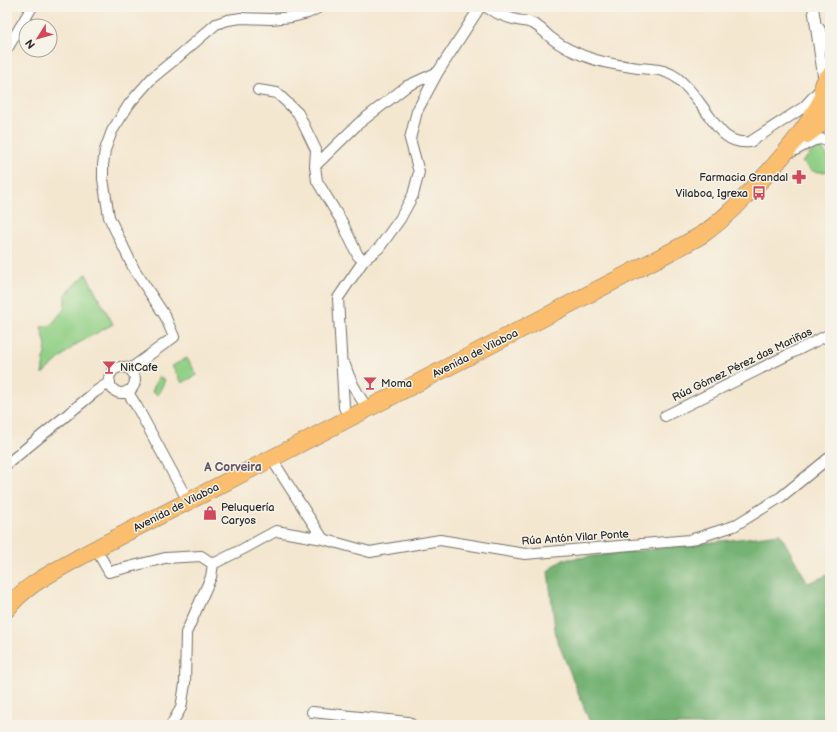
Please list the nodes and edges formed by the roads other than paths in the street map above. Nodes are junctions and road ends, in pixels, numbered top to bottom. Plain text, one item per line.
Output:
1 (32, 7) edge
2 (320, 7) edge
3 (480, 7) edge
4 (486, 7) edge
5 (814, 12) edge
6 (820, 31) junction
7 (830, 39) edge
8 (7, 49) edge
9 (830, 49) edge
10 (438, 72) junction
11 (258, 90) dead end
12 (826, 90) edge
13 (830, 117) edge
14 (830, 141) edge
15 (787, 152) junction
16 (315, 166) junction
17 (364, 260) junction
18 (830, 334) edge
19 (341, 352) junction
20 (130, 369) junction
21 (110, 382) junction
22 (127, 392) junction
23 (356, 392) junction
24 (343, 396) junction
25 (368, 409) junction
26 (664, 416) dead end
27 (349, 419) junction
28 (830, 457) edge
29 (271, 458) junction
30 (7, 464) edge
31 (188, 502) junction
32 (323, 539) junction
33 (96, 548) junction
34 (213, 564) junction
35 (7, 609) edge
36 (312, 712) dead end
37 (171, 725) edge
38 (412, 725) edge

1 - 8 street
2 - 20 street
3 - 10 street
4 - 12 street
5 - 6 street
5 - 12 street
6 - 7 street
6 - 9 street
10 - 16 street
10 - 17 street
11 - 16 street
12 - 15 highway, Avenida de Vilaboa
13 - 15 highway, Avenida de Vilaboa
14 - 15 street
15 - 25 highway, Avenida de Vilaboa
16 - 17 street
17 - 19 street
18 - 26 street, Rúa Gómez Pérez das Mariñas
19 - 23 street
19 - 24 street
20 - 21 street
20 - 22 street
21 - 22 street
21 - 30 street
22 - 31 street
23 - 24 street
23 - 25 street
24 - 27 street
25 - 27 highway, Avenida de Vilaboa
27 - 29 highway, Avenida de Vilaboa
28 - 32 street, Rúa Antón Vilar Ponte
29 - 31 highway, Avenida de Vilaboa
29 - 32 street
31 - 33 highway, Avenida de Vilaboa
32 - 34 street, Rúa Antón Vilar Ponte
33 - 34 street
33 - 35 highway, Avenida de Vilaboa
34 - 37 street
36 - 38 street

